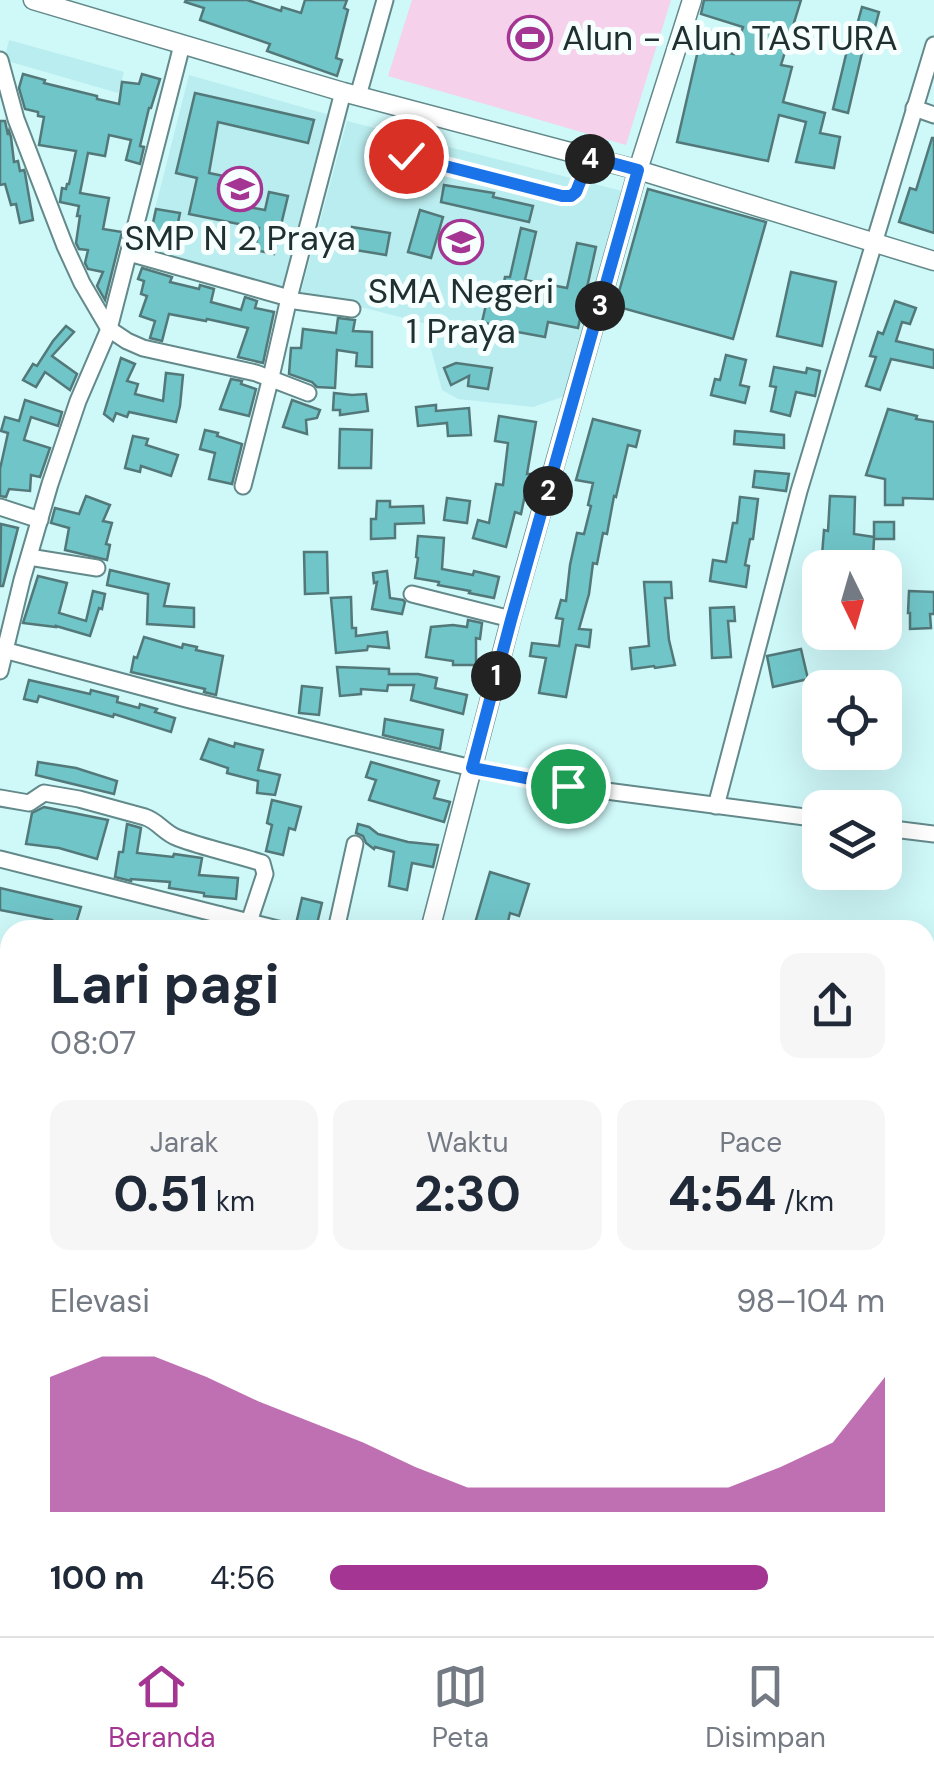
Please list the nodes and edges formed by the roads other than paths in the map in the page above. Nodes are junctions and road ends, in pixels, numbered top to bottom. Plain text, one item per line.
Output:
1 (33, 0) edge
2 (385, 0) edge
3 (692, 0) edge
4 (685, 26) junction
5 (725, 42) dead end
6 (182, 45) junction
7 (934, 45) edge
8 (0, 60) edge
9 (350, 94) junction
10 (914, 108) junction
11 (410, 109) junction
12 (934, 115) edge
13 (590, 157) junction
14 (638, 170) junction
15 (876, 242) junction
16 (129, 253) junction
17 (934, 261) edge
18 (288, 299) junction
19 (352, 309) dead end
20 (109, 329) junction
21 (271, 378) junction
22 (308, 393) dead end
23 (243, 486) dead end
24 (0, 507) edge
25 (40, 520) junction
26 (29, 557) junction
27 (97, 568) dead end
28 (412, 594) dead end
29 (511, 620) junction
30 (3, 650) edge
31 (0, 671) edge
32 (472, 768) junction
33 (0, 798) edge
34 (716, 806) junction
35 (802, 817) edge
36 (902, 830) edge
37 (934, 834) edge
38 (355, 844) dead end
39 (0, 858) edge
40 (212, 920) edge
41 (250, 920) edge
42 (338, 920) edge
43 (433, 920) edge

1 - 6 street
2 - 9 street
3 - 4 street
4 - 5 lane
4 - 14 street
6 - 9 street
6 - 16 street
7 - 10 street
8 - 20 street
9 - 11 street
9 - 18 street
10 - 12 street
10 - 15 street
11 - 13 street
11 - 13 lane
13 - 14 street
14 - 15 street
14 - 29 street
15 - 17 street
15 - 34 street
16 - 18 street
16 - 20 street
18 - 19 street
18 - 21 street
20 - 21 street
20 - 25 street
21 - 22 street
21 - 23 street
24 - 25 street
25 - 26 street
26 - 27 street
26 - 30 street
28 - 29 street
29 - 32 street
30 - 31 street
30 - 32 street
32 - 34 street
32 - 43 street
33 - 41 street
34 - 35 street
36 - 37 street
38 - 42 street
39 - 40 street

